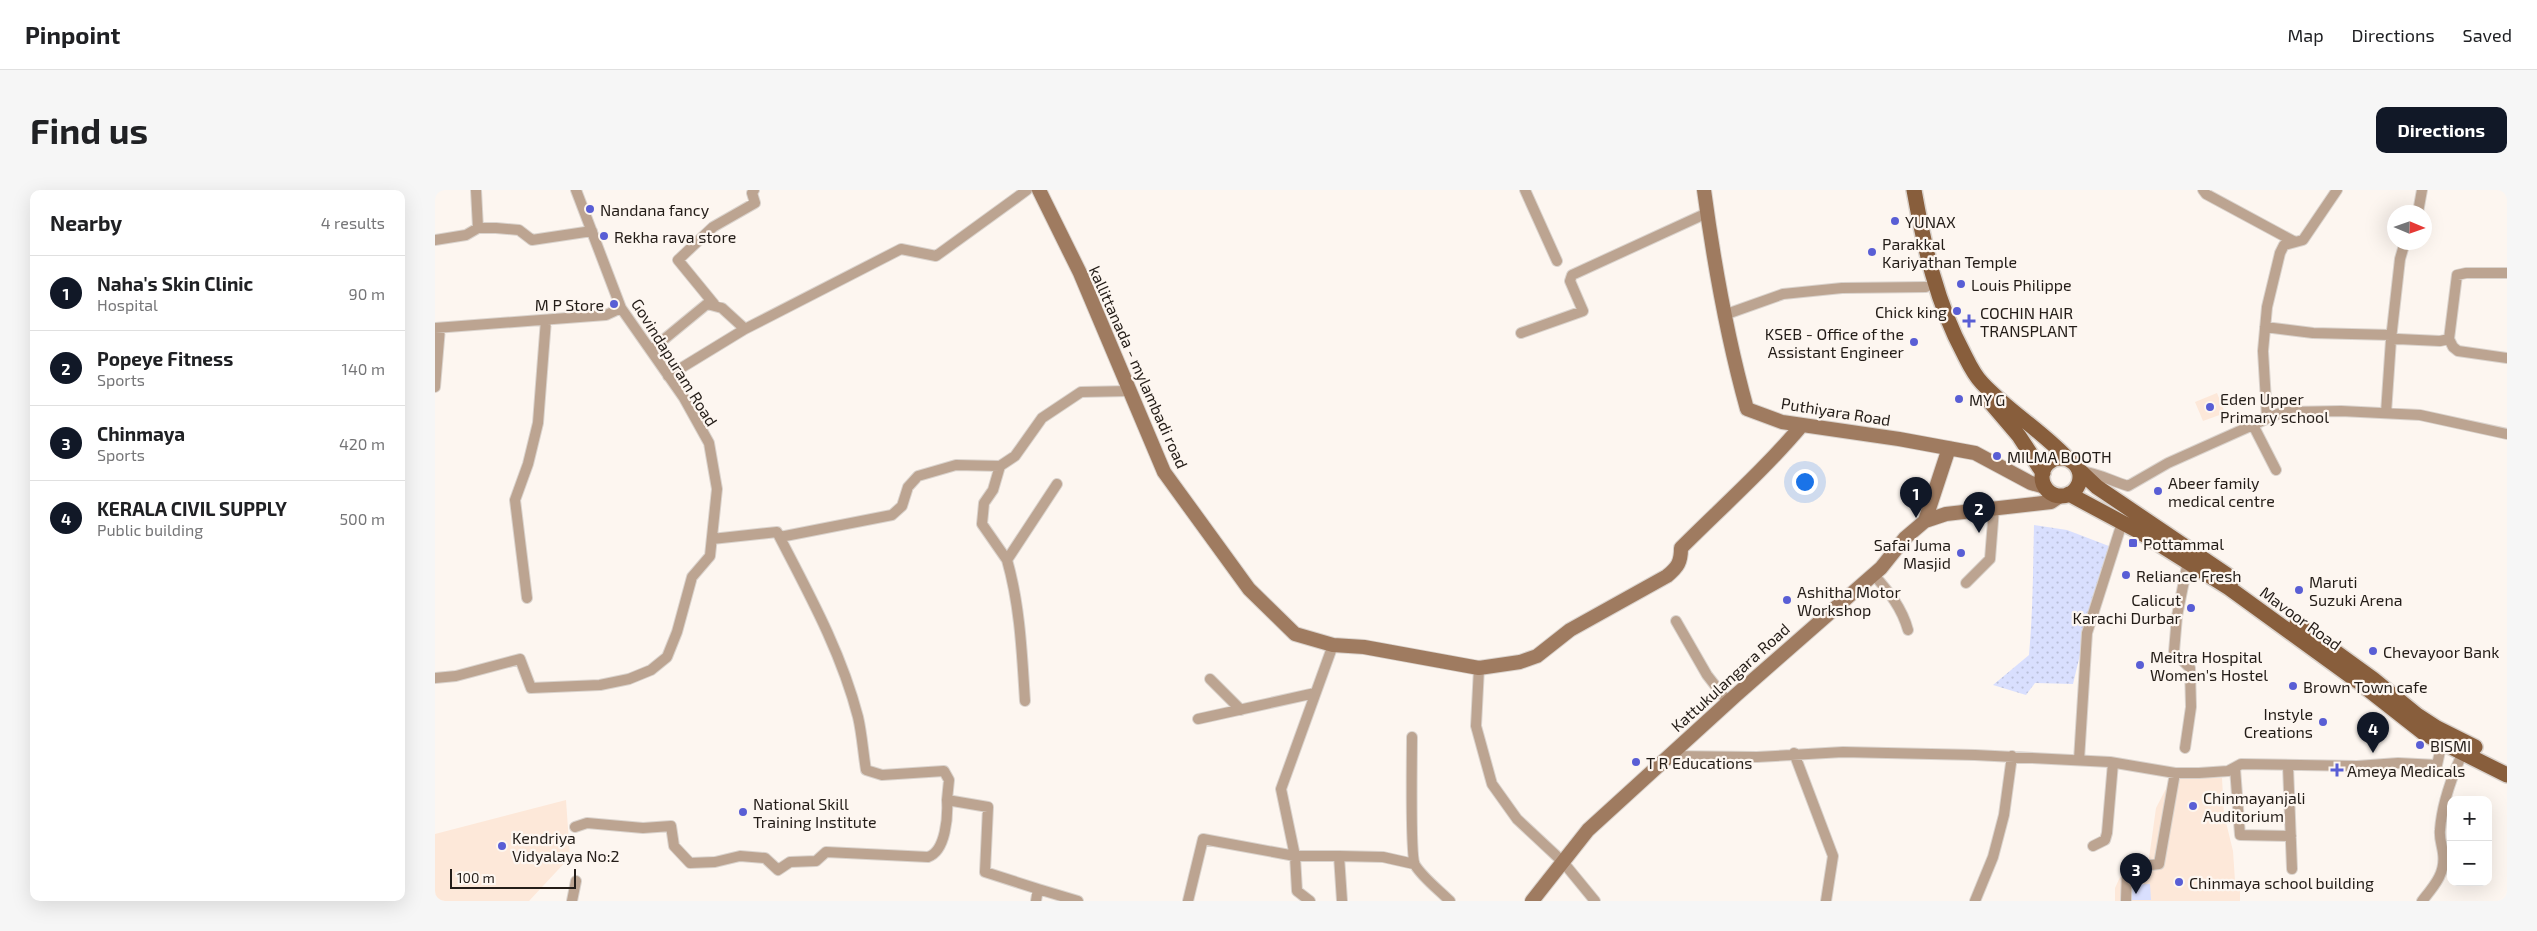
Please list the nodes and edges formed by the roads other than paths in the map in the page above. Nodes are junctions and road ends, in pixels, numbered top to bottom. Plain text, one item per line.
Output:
1 (476, 190) edge
2 (576, 190) edge
3 (755, 190) edge
4 (1027, 190) edge
5 (1039, 190) edge
6 (1525, 190) edge
7 (1703, 190) edge
8 (1905, 190) edge
9 (1914, 190) edge
10 (2203, 190) edge
11 (2337, 190) edge
12 (2422, 190) edge
13 (2419, 205) edge
14 (1707, 213) junction
15 (478, 228) junction
16 (592, 232) junction
17 (435, 240) edge
18 (2295, 242) junction
19 (2402, 250) edge
20 (1557, 261) dead end
21 (2507, 273) edge
22 (1926, 287) junction
23 (714, 304) junction
24 (621, 308) junction
25 (1724, 315) junction
26 (546, 320) junction
27 (2265, 327) junction
28 (438, 328) edge
29 (745, 328) junction
30 (1521, 332) dead end
31 (2391, 338) junction
32 (2449, 339) junction
33 (651, 350) junction
34 (2507, 358) edge
35 (669, 376) junction
36 (435, 387) edge
37 (1129, 391) junction
38 (2386, 413) junction
39 (2267, 418) junction
40 (1803, 425) junction
41 (2253, 425) junction
42 (2507, 434) edge
43 (1949, 448) junction
44 (2068, 459) junction
45 (1001, 466) junction
46 (2079, 470) junction
47 (2276, 470) dead end
48 (2044, 480) junction
49 (1057, 484) dead end
50 (2065, 495) junction
51 (1995, 508) junction
52 (1925, 521) junction
53 (2123, 523) junction
54 (780, 537) junction
55 (712, 538) junction
56 (1007, 560) junction
57 (2188, 561) junction
58 (1874, 575) junction
59 (1966, 583) dead end
60 (527, 598) dead end
61 (1676, 621) dead end
62 (1908, 630) dead end
63 (1333, 646) junction
64 (1479, 668) junction
65 (435, 678) edge
66 (1210, 678) dead end
67 (1315, 693) junction
68 (1025, 700) dead end
69 (1728, 702) junction
70 (1241, 710) junction
71 (1197, 719) dead end
72 (1412, 737) dead end
73 (2442, 742) junction
74 (2185, 748) dead end
75 (2463, 752) junction
76 (1794, 753) junction
77 (1669, 756) junction
78 (2012, 756) junction
79 (2079, 760) junction
80 (2113, 763) junction
81 (2507, 763) edge
82 (2288, 766) junction
83 (2235, 768) junction
84 (2175, 772) junction
85 (2507, 775) edge
86 (947, 800) junction
87 (575, 827) dead end
88 (2291, 836) junction
89 (2093, 846) dead end
90 (1295, 856) junction
91 (1339, 856) junction
92 (1563, 862) junction
93 (1414, 864) junction
94 (2292, 869) dead end
95 (575, 881) dead end
96 (1038, 889) junction
97 (572, 901) edge
98 (1036, 901) edge
99 (1078, 901) edge
100 (1188, 901) edge
101 (1310, 901) edge
102 (1342, 901) edge
103 (1450, 901) edge
104 (1532, 901) edge
105 (1595, 901) edge
106 (1826, 901) edge
107 (1975, 901) edge
108 (2126, 901) edge
109 (2422, 901) edge

1 - 15 street
2 - 16 street, Govindapuram Road
3 - 23 street
4 - 29 street
5 - 37 street, kallittanada - mylambadi road
6 - 20 street
7 - 14 street, Puthiyara Road
8 - 22 main road, Mavoor Road
9 - 44 main road, Mavoor Road
10 - 18 street
11 - 18 street
12 - 13 street
14 - 25 street, Puthiyara Road
14 - 30 street
15 - 16 street
15 - 17 street
16 - 24 street, Govindapuram Road
18 - 27 street
19 - 31 street
21 - 32 street
22 - 25 street
22 - 48 main road, Mavoor Road
23 - 29 street
23 - 33 street
24 - 26 street
24 - 33 street, Govindapuram Road
25 - 40 street, Puthiyara Road
26 - 28 street
26 - 60 street
27 - 31 street
27 - 39 street
28 - 36 street
29 - 35 street
31 - 32 street
31 - 38 street
32 - 34 street
33 - 35 street, Govindapuram Road
35 - 55 street, Govindapuram Road
37 - 45 street
37 - 63 street, kallittanada - mylambadi road
38 - 39 street
38 - 42 street
39 - 41 street
40 - 43 street, Puthiyara Road
40 - 64 street, kallittanada - mylambadi road
41 - 46 street
41 - 47 street
43 - 48 street, Puthiyara Road
43 - 52 street
44 - 46 main road, Mavoor Road
44 - 48 main road
45 - 54 street
45 - 56 street
46 - 50 main road
46 - 81 main road, Mavoor Road
48 - 50 main road, Mavoor Road
49 - 56 street
50 - 51 street, Kattukulangara Road
50 - 53 main road, Mavoor Road
51 - 52 street, Kattukulangara Road
51 - 59 street
52 - 58 street, Kattukulangara Road
53 - 57 main road, Mavoor Road
53 - 79 street
54 - 55 street
54 - 86 street
55 - 65 street, Govindapuram Road
56 - 68 street
57 - 73 main road, Mavoor Road
57 - 74 street
58 - 62 street
58 - 69 street, Kattukulangara Road
61 - 69 street
63 - 64 street, kallittanada - mylambadi road
63 - 67 street
64 - 92 street
66 - 70 street
67 - 70 street
67 - 90 street
69 - 77 street, Kattukulangara Road
70 - 71 street
72 - 93 street
73 - 75 main road, Mavoor Road
73 - 82 street
75 - 85 main road, Mavoor Road
75 - 109 street
76 - 77 street
76 - 78 street
76 - 106 street
77 - 92 street, Kattukulangara Road
78 - 79 street
78 - 107 street
79 - 80 street
80 - 84 street
80 - 89 street
82 - 83 street
82 - 88 street
83 - 84 street
83 - 88 street
84 - 108 street
86 - 87 street
86 - 96 street
88 - 94 street
90 - 91 street
90 - 100 street
90 - 101 street
91 - 93 street
91 - 102 street
92 - 104 street, Kattukulangara Road
92 - 105 street
93 - 103 street
95 - 97 street
96 - 98 street
96 - 99 street

